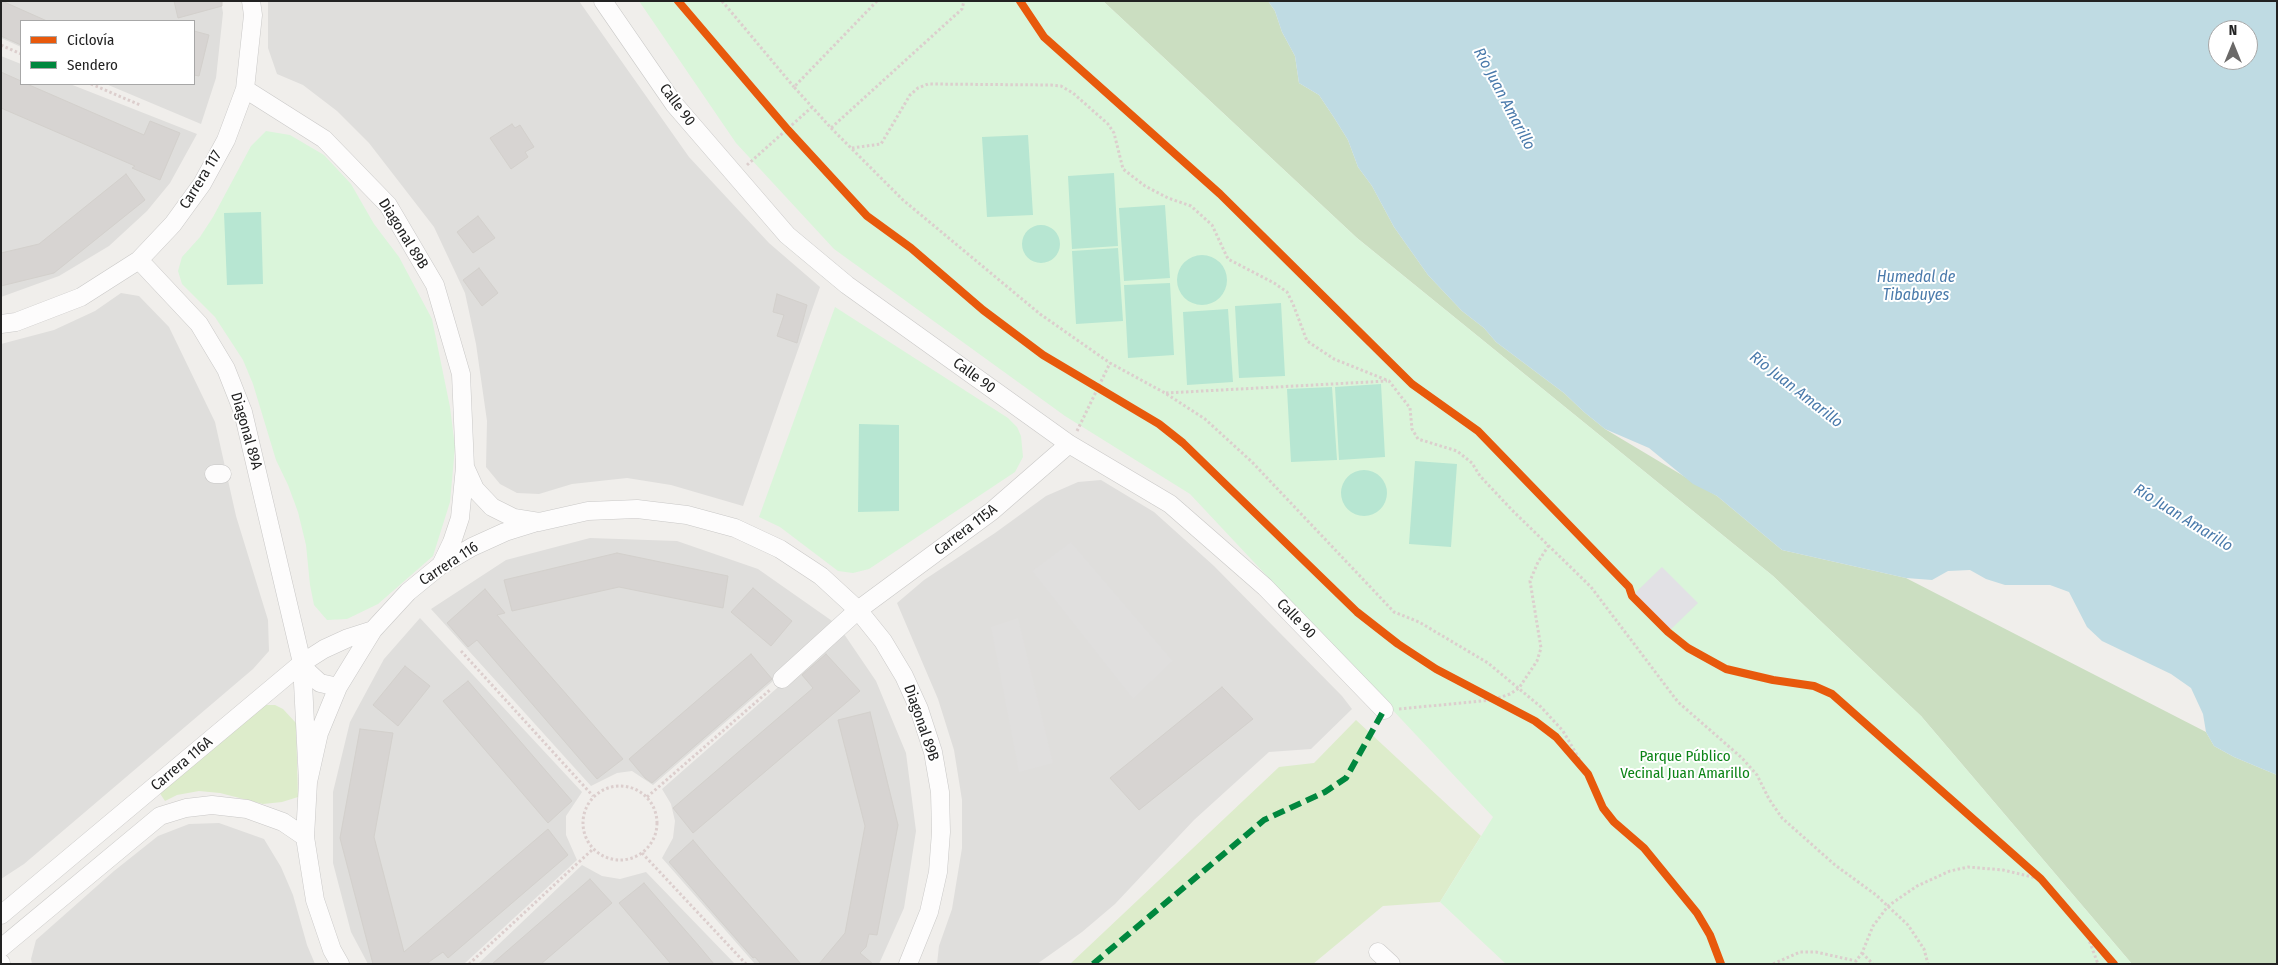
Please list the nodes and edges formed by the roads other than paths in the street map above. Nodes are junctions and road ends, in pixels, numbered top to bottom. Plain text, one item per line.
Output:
1 (251, 1) edge
2 (603, 1) edge
3 (245, 89) junction
4 (139, 260) junction
5 (1, 324) edge
6 (1069, 444) junction
7 (465, 466) junction
8 (539, 522) junction
9 (441, 565) junction
10 (858, 610) junction
11 (374, 630) junction
12 (302, 664) junction
13 (782, 679) road end
14 (338, 687) junction
15 (1384, 710) road end
16 (308, 782) junction
17 (305, 837) junction
18 (1, 916) edge
19 (1, 948) edge
20 (340, 964) edge
21 (908, 964) edge

1 - 3 street
2 - 6 street, Calle 90
3 - 4 street, Carrera 117
3 - 7 street, Diagonal 89B
4 - 5 street
4 - 12 street, Diagonal 89A
6 - 10 street, Carrera 115A
6 - 15 street, Calle 90
7 - 8 street, Diagonal 89B
7 - 9 street, Diagonal 89B
8 - 9 street, Carrera 116
8 - 10 street, Diagonal 89B
9 - 11 street, Carrera 116
10 - 13 street, Carrera 115A
10 - 21 street, Diagonal 89B
11 - 12 street, Carrera 116A
11 - 14 street, Diagonal 89A
12 - 14 street
12 - 16 street, Diagonal 89A
12 - 18 street, Carrera 116A
14 - 16 street, Diagonal 89A
16 - 17 street, Diagonal 89A
17 - 19 street, Carrera 116A
17 - 20 street, Diagonal 89A

